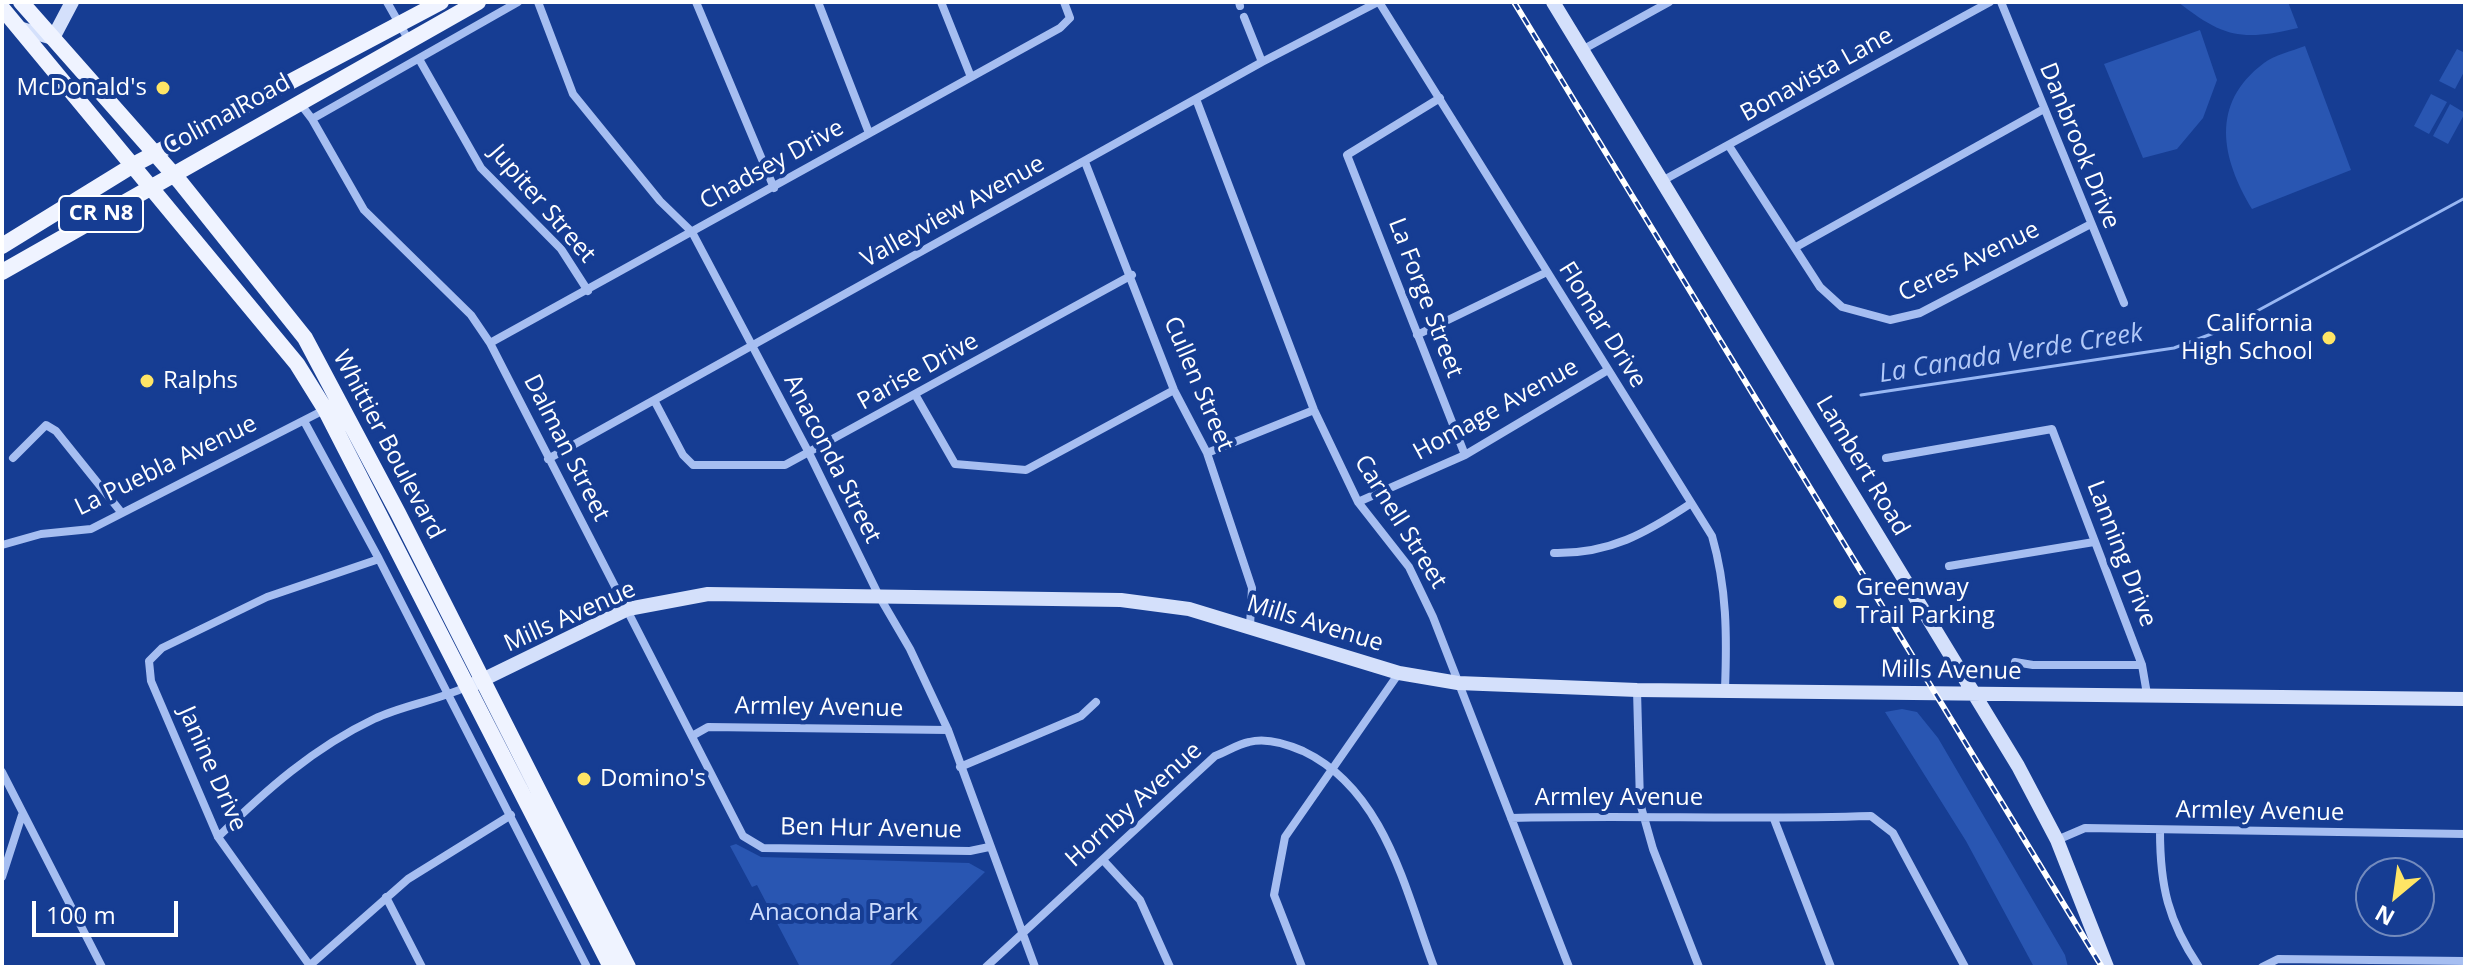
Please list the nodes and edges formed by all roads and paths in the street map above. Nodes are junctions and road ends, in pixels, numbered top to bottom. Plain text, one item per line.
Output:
1 (21, 2) edge
2 (72, 2) edge
3 (387, 2) edge
4 (441, 2) edge
5 (478, 2) edge
6 (518, 2) edge
7 (538, 2) edge
8 (696, 2) edge
9 (818, 2) edge
10 (941, 2) edge
11 (1064, 2) edge
12 (1379, 2) edge
13 (1553, 2) edge
14 (1669, 2) edge
15 (1990, 2) edge
16 (2001, 2) edge
17 (2, 8) edge
18 (1244, 17) dead end
19 (22, 29) junction
20 (404, 32) junction
21 (53, 38) junction
22 (1582, 50) junction
23 (419, 59) junction
24 (1262, 62) junction
25 (971, 77) junction
26 (1440, 98) junction
27 (1196, 99) junction
28 (299, 102) junction
29 (2042, 110) junction
30 (312, 119) junction
31 (869, 133) junction
32 (1729, 146) junction
33 (156, 155) junction
34 (1085, 162) junction
35 (135, 164) junction
36 (172, 173) junction
37 (1662, 181) junction
38 (152, 184) junction
39 (774, 188) junction
40 (2089, 225) junction
41 (692, 232) junction
42 (2, 246) edge
43 (1796, 247) junction
44 (2, 272) edge
45 (1545, 273) junction
46 (1132, 275) junction
47 (588, 291) junction
48 (2124, 303) dead end
49 (1417, 335) junction
50 (490, 343) junction
51 (751, 346) junction
52 (1608, 370) junction
53 (1174, 390) junction
54 (916, 396) junction
55 (654, 400) junction
56 (332, 405) junction
57 (1314, 410) junction
58 (304, 421) junction
59 (809, 453) junction
60 (1207, 453) junction
61 (1465, 455) junction
62 (13, 458) dead end
63 (1886, 458) dead end
64 (548, 459) junction
65 (1358, 502) junction
66 (1690, 504) junction
67 (121, 512) junction
68 (2094, 542) junction
69 (2, 545) edge
70 (1554, 553) dead end
71 (379, 559) junction
72 (1949, 566) dead end
73 (879, 596) junction
74 (628, 609) junction
75 (1250, 626) junction
76 (2015, 662) dead end
77 (2142, 665) junction
78 (1399, 673) junction
79 (482, 680) junction
80 (1458, 683) junction
81 (466, 687) junction
82 (1725, 689) junction
83 (1637, 690) junction
84 (1974, 693) junction
85 (2147, 694) junction
86 (447, 696) junction
87 (2465, 699) edge
88 (1096, 702) dead end
89 (948, 730) junction
90 (692, 736) junction
91 (960, 767) junction
92 (1330, 769) junction
93 (2, 772) edge
94 (22, 815) junction
95 (511, 815) junction
96 (1643, 815) junction
97 (1511, 818) junction
98 (1774, 819) junction
99 (2160, 831) junction
100 (2465, 834) edge
101 (218, 837) junction
102 (2057, 840) junction
103 (753, 844) joint
104 (989, 847) junction
105 (1103, 860) junction
106 (2, 877) edge
107 (386, 897) junction
108 (1022, 933) junction
109 (2465, 961) edge
110 (309, 966) edge
111 (102, 967) edge
112 (422, 967) edge
113 (587, 967) edge
114 (611, 967) edge
115 (628, 967) edge
116 (986, 967) edge
117 (1035, 967) edge
118 (1170, 967) edge
119 (1302, 967) edge
120 (1434, 967) edge
121 (1569, 967) edge
122 (1699, 967) edge
123 (1831, 967) edge
124 (1965, 967) edge
125 (2107, 967) edge
126 (2199, 967) edge
127 (2262, 967) edge

1 - 21 main road, Whittier Boulevard
2 - 21 street
3 - 20 street
4 - 20 main road, Colima Road / CR N8
5 - 20 main road, Colima Road / CR N8
6 - 23 street
7 - 41 street, Anaconda Street
8 - 39 street
9 - 31 street
10 - 25 street
11 - 25 street, Chadsey Drive
12 - 24 street, Valleyview Avenue
12 - 26 street, Flomar Drive
13 - 22 street, Lambert Road
14 - 22 street
15 - 32 street, Bonavista Lane
16 - 29 street, Danbrook Drive
17 - 19 main road, Whittier Boulevard
18 - 24 street
19 - 21 street
19 - 35 main road, Whittier Boulevard
20 - 28 main road, Colima Road / CR N8
20 - 33 main road, Colima Road / CR N8
21 - 33 main road, Whittier Boulevard
22 - 37 street, Lambert Road
23 - 30 street
23 - 47 street, Jupiter Street
24 - 27 street, Valleyview Avenue
25 - 31 street, Chadsey Drive
26 - 45 street, Flomar Drive
26 - 49 street, La Forge Street
27 - 34 street, Valleyview Avenue
27 - 57 street, Carnell Street
28 - 30 street, Dalman Street
28 - 36 main road, Colima Road / CR N8
29 - 40 street, Danbrook Drive
29 - 43 street
30 - 50 street, Dalman Street
31 - 39 street, Chadsey Drive
32 - 37 street, Bonavista Lane
32 - 43 street
33 - 35 main road, Colima Road / CR N8
33 - 36 main road, Whittier Boulevard
34 - 46 street, Cullen Street
34 - 51 street, Valleyview Avenue
35 - 38 main road, Whittier Boulevard
35 - 42 main road, Colima Road / CR N8
36 - 38 main road, Colima Road / CR N8
36 - 56 main road, Whittier Boulevard
37 - 84 street, Lambert Road
38 - 44 main road, Colima Road / CR N8
38 - 56 main road, Whittier Boulevard
39 - 41 street, Chadsey Drive
40 - 43 street, Ceres Avenue
40 - 48 street, Danbrook Drive
41 - 47 street, Chadsey Drive
41 - 51 street, Anaconda Street
45 - 49 street
45 - 52 street, Flomar Drive
46 - 53 street, Cullen Street
46 - 54 street, Parise Drive
47 - 50 street, Chadsey Drive
49 - 61 street, La Forge Street
50 - 64 street, Dalman Street
51 - 55 street, Valleyview Avenue
51 - 59 street, Anaconda Street
52 - 61 street, Homage Avenue
52 - 66 street, Flomar Drive
53 - 54 street
53 - 60 street, Cullen Street
54 - 59 street, Parise Drive
55 - 59 street, Parise Drive
55 - 64 street, Valleyview Avenue
56 - 58 street, La Puebla Avenue
56 - 79 main road, Whittier Boulevard
56 - 81 main road, Whittier Boulevard
57 - 60 street
57 - 65 street, Carnell Street
58 - 67 street, La Puebla Avenue
58 - 71 street
59 - 73 street, Anaconda Street
60 - 75 street, Cullen Street
61 - 65 street, Homage Avenue
62 - 67 street
63 - 68 street, Lanning Drive
64 - 74 street, Dalman Street
65 - 80 street, Carnell Street
66 - 70 street
66 - 82 street, Flomar Drive
67 - 69 street, La Puebla Avenue
68 - 72 street
68 - 77 street, Lanning Drive
71 - 86 street
71 - 101 street, Janine Drive
73 - 74 street, Mills Avenue
73 - 75 street, Mills Avenue
73 - 89 street, Anaconda Street
74 - 79 street, Mills Avenue
74 - 90 street, Dalman Street
75 - 78 street, Mills Avenue
76 - 77 street
77 - 85 street, Lanning Drive
78 - 80 street, Mills Avenue
78 - 92 street
79 - 81 street, Mills Avenue
79 - 115 main road, Whittier Boulevard
80 - 83 street, Mills Avenue
80 - 97 street, Carnell Street
81 - 86 street, Mills Avenue
81 - 114 main road, Whittier Boulevard
82 - 83 street, Mills Avenue
82 - 84 street, Mills Avenue
83 - 96 street
84 - 85 street, Mills Avenue
84 - 102 street, Lambert Road
85 - 87 street, Mills Avenue
86 - 95 street
86 - 101 street, Mills Avenue
88 - 91 street
89 - 90 street, Armley Avenue
89 - 91 street, Anaconda Street
90 - 103 street, Dalman Street
91 - 104 street, Anaconda Street
92 - 105 street, Hornby Avenue
92 - 119 street
92 - 120 street
93 - 94 street
94 - 106 street
94 - 111 street
95 - 107 street
95 - 113 street
96 - 97 street, Armley Avenue
96 - 98 street, Armley Avenue
96 - 122 street
97 - 121 street, Carnell Street
98 - 123 street
98 - 124 street, Armley Avenue
99 - 100 street, Armley Avenue
99 - 102 street, Armley Avenue
99 - 126 street
101 - 110 street, Janine Drive
102 - 125 street, Lambert Road
103 - 104 street, Ben Hur Avenue
104 - 108 street, Anaconda Street
105 - 108 street, Hornby Avenue
105 - 118 street
107 - 110 street
107 - 112 street
108 - 116 street, Hornby Avenue
108 - 117 street, Anaconda Street
109 - 127 street

